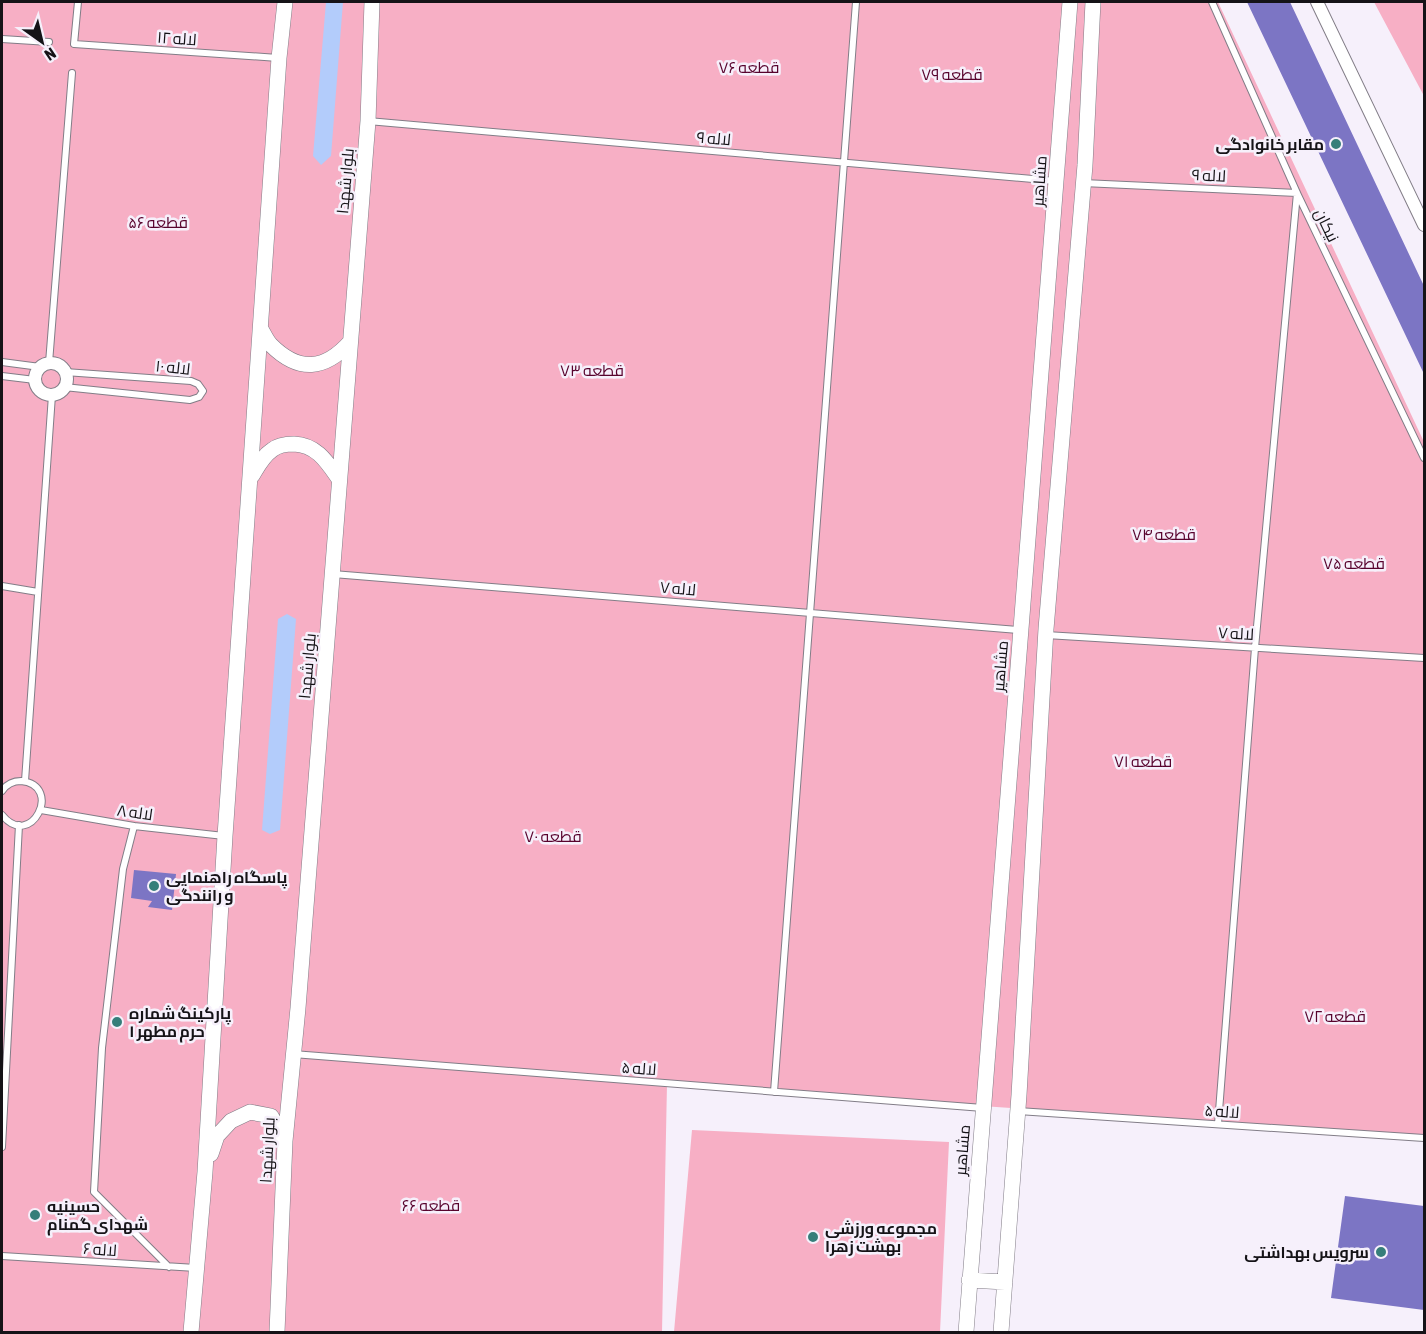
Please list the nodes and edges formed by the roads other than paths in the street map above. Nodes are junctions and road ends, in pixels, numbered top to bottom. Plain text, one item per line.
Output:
1 (78, 2) edge
2 (285, 2) edge
3 (372, 2) edge
4 (856, 2) edge
5 (1070, 2) edge
6 (1093, 2) edge
7 (1212, 2) edge
8 (1317, 2) edge
9 (2, 39) edge
10 (49, 42) dead end
11 (279, 58) junction
12 (72, 73) dead end
13 (368, 121) junction
14 (844, 162) junction
15 (1057, 181) junction
16 (1083, 183) junction
17 (1297, 193) junction
18 (1425, 225) edge
19 (261, 329) junction
20 (350, 342) junction
21 (2, 362) edge
22 (45, 365) junction
23 (65, 372) junction
24 (2, 376) edge
25 (35, 380) junction
26 (64, 387) junction
27 (52, 395) junction
28 (1425, 458) edge
29 (250, 478) junction
30 (339, 479) junction
31 (332, 574) junction
32 (2, 586) edge
33 (38, 592) junction
34 (810, 612) junction
35 (1021, 630) junction
36 (1045, 635) junction
37 (1256, 648) junction
38 (1425, 658) edge
39 (24, 781) junction
40 (2, 791) edge
41 (41, 810) junction
42 (2, 815) edge
43 (19, 825) junction
44 (134, 826) junction
45 (225, 836) junction
46 (293, 1054) junction
47 (774, 1092) junction
48 (983, 1108) junction
49 (1018, 1111) junction
50 (1218, 1124) junction
51 (1425, 1138) edge
52 (285, 1141) junction
53 (2, 1148) edge
54 (205, 1172) junction
55 (2, 1256) edge
56 (169, 1268) junction
57 (198, 1268) junction
58 (969, 1280) junction
59 (1005, 1282) junction
60 (191, 1332) edge
61 (277, 1332) edge
62 (966, 1332) edge
63 (1001, 1332) edge

1 - 11 lane, لاله ۱۲
2 - 11 street
3 - 13 street, بلوار شهدا
4 - 14 lane
5 - 15 street, مشاهیر
6 - 16 street
7 - 17 lane, نیکان
8 - 18 street
9 - 10 lane
11 - 19 street
12 - 22 lane
13 - 14 lane, لاله ۹
13 - 20 street, بلوار شهدا
14 - 15 lane, لاله ۹
14 - 34 lane
15 - 35 street, مشاهیر
16 - 17 lane, لاله ۹
16 - 36 street
17 - 28 lane, نیکان
17 - 37 lane
19 - 20 street
19 - 29 street
20 - 30 street, بلوار شهدا
21 - 22 lane
22 - 23 street
22 - 25 street
23 - 26 street
23 - 26 lane, لاله ۱۰
24 - 25 lane
25 - 27 street
26 - 27 street
27 - 33 lane
29 - 30 street
29 - 45 street
30 - 31 street, بلوار شهدا
31 - 34 lane, لاله ۷
31 - 46 street, بلوار شهدا
32 - 33 lane
33 - 39 lane
34 - 35 lane, لاله ۷
34 - 47 lane
35 - 48 street, مشاهیر
36 - 37 lane, لاله ۷
36 - 49 street
37 - 38 lane, لاله ۷
37 - 50 lane
39 - 40 lane
39 - 41 lane
41 - 43 lane
41 - 44 lane, لاله ۸
42 - 43 lane
43 - 53 lane
44 - 45 lane, لاله ۸
44 - 56 lane
45 - 54 street
46 - 47 lane, لاله ۵
46 - 52 street, بلوار شهدا
47 - 48 lane, لاله ۵
48 - 58 street, مشاهیر
49 - 50 lane, لاله ۵
49 - 59 street
50 - 51 lane, لاله ۵
52 - 54 street
52 - 61 street, بلوار شهدا
54 - 57 street
55 - 56 lane, لاله ۶
56 - 57 lane, لاله ۶
57 - 60 street
58 - 59 street
58 - 62 street, مشاهیر
59 - 63 street

